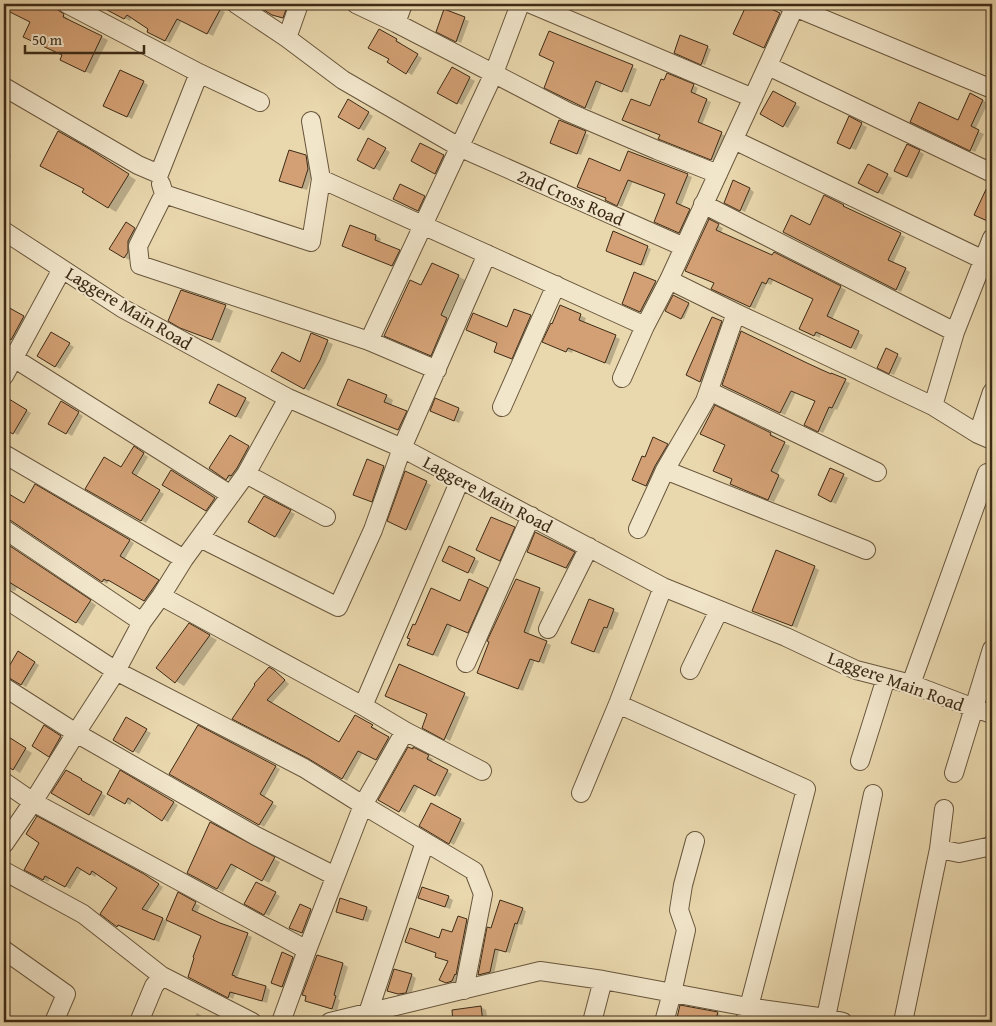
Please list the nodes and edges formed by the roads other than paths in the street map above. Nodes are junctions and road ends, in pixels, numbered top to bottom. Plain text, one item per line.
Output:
1 (68, 4) edge
2 (236, 4) edge
3 (299, 4) edge
4 (356, 4) edge
5 (403, 4) edge
6 (520, 4) edge
7 (530, 4) edge
8 (793, 5) edge
9 (396, 23) junction
10 (287, 38) junction
11 (768, 66) junction
12 (199, 73) junction
13 (494, 73) junction
14 (4, 87) edge
15 (992, 89) edge
16 (753, 98) junction
17 (260, 102) dead end
18 (311, 121) dead end
19 (734, 140) junction
20 (459, 147) junction
21 (992, 173) edge
22 (159, 174) junction
23 (718, 174) junction
24 (321, 179) junction
25 (164, 194) junction
26 (703, 204) junction
27 (423, 225) junction
28 (4, 230) edge
29 (992, 238) edge
30 (684, 248) junction
31 (486, 254) junction
32 (988, 262) edge
33 (62, 269) junction
34 (669, 280) junction
35 (556, 285) junction
36 (736, 313) junction
37 (645, 326) junction
38 (955, 332) junction
39 (369, 341) junction
40 (9, 355) edge
41 (437, 370) junction
42 (4, 376) edge
43 (622, 378) dead end
44 (709, 391) junction
45 (992, 392) edge
46 (288, 398) junction
47 (933, 406) junction
48 (502, 407) dead end
49 (985, 437) edge
50 (402, 448) junction
51 (4, 454) edge
52 (665, 470) junction
53 (877, 472) dead end
54 (987, 473) dead end
55 (246, 474) junction
56 (460, 480) junction
57 (231, 495) junction
58 (531, 516) junction
59 (326, 517) dead end
60 (4, 529) edge
61 (638, 529) dead end
62 (200, 538) junction
63 (589, 547) junction
64 (866, 550) dead end
65 (184, 559) junction
66 (663, 587) junction
67 (161, 596) junction
68 (4, 598) edge
69 (720, 610) junction
70 (142, 622) junction
71 (548, 629) dead end
72 (992, 651) edge
73 (466, 663) dead end
74 (690, 670) dead end
75 (116, 671) junction
76 (886, 678) junction
77 (911, 684) junction
78 (4, 687) edge
79 (618, 704) junction
80 (363, 706) junction
81 (974, 708) junction
82 (992, 714) edge
83 (405, 731) junction
84 (76, 733) junction
85 (860, 761) dead end
86 (482, 770) dead end
87 (954, 773) dead end
88 (4, 782) edge
89 (580, 793) dead end
90 (873, 794) dead end
91 (33, 802) junction
92 (363, 805) junction
93 (944, 809) dead end
94 (695, 841) dead end
95 (425, 842) junction
96 (4, 844) edge
97 (992, 844) edge
98 (939, 849) junction
99 (4, 871) edge
100 (335, 876) junction
101 (4, 950) edge
102 (307, 950) junction
103 (162, 976) junction
104 (602, 980) junction
105 (464, 990) junction
106 (672, 993) junction
107 (368, 1013) junction
108 (747, 1015) edge
109 (831, 1021) edge
110 (54, 1022) edge
111 (139, 1022) edge
112 (252, 1022) edge
113 (281, 1022) edge
114 (330, 1022) edge
115 (592, 1022) edge
116 (664, 1022) edge
117 (903, 1022) edge

1 - 12 street
2 - 10 street, 2nd Cross Road
3 - 10 street
4 - 9 street
5 - 9 street
6 - 13 street
7 - 16 street
8 - 11 street
8 - 15 street
9 - 13 street
10 - 20 street, 2nd Cross Road
11 - 16 street
11 - 21 street
12 - 17 street
12 - 22 street
13 - 20 street
13 - 23 street
14 - 22 street
16 - 19 street
18 - 24 street
19 - 23 street
19 - 32 street
20 - 27 street
20 - 30 street, 2nd Cross Road
22 - 25 street
23 - 26 street
24 - 25 street
24 - 27 street
25 - 39 street
26 - 30 street
26 - 38 street
27 - 31 street
27 - 39 street
28 - 33 street, Laggere Main Road
29 - 32 street
30 - 34 street
31 - 35 street
31 - 41 street
32 - 38 street
33 - 40 street
33 - 46 street, Laggere Main Road
34 - 36 street
34 - 37 street
35 - 37 street
35 - 48 street
36 - 44 street
36 - 47 street
37 - 43 street
38 - 47 street
39 - 41 street
40 - 42 street
40 - 57 street
41 - 50 street
44 - 52 street
44 - 53 street
45 - 49 street
46 - 50 street, Laggere Main Road
46 - 55 street
47 - 49 street
50 - 56 street, Laggere Main Road
50 - 62 street
51 - 65 street
52 - 61 street
52 - 64 street
54 - 77 street
55 - 57 street
55 - 59 street
56 - 58 street, Laggere Main Road
56 - 80 street
57 - 62 street
58 - 63 street, Laggere Main Road
58 - 73 street
60 - 70 street
62 - 65 street
63 - 66 street, Laggere Main Road
63 - 71 street
65 - 67 street
66 - 69 street, Laggere Main Road
66 - 79 street
67 - 70 street
67 - 80 street
68 - 75 street
69 - 74 street
69 - 76 street, Laggere Main Road
70 - 75 street
72 - 81 street
75 - 84 street
75 - 92 street
76 - 77 street, Laggere Main Road
76 - 85 street
77 - 81 street, Laggere Main Road
78 - 84 street
79 - 89 street
79 - 108 street
80 - 83 street
81 - 82 street, Laggere Main Road
81 - 87 street
83 - 86 street
83 - 92 street
84 - 91 street
84 - 100 street
88 - 91 street
90 - 109 street
91 - 96 street
91 - 102 street
92 - 95 street
92 - 100 street
93 - 98 street
94 - 106 street
95 - 105 street
95 - 107 street
97 - 98 street
98 - 117 street
99 - 103 street
100 - 102 street
101 - 110 street
102 - 113 street
103 - 111 street
103 - 112 street
104 - 105 street
104 - 106 street
104 - 115 street
105 - 107 street
106 - 108 street
106 - 116 street
107 - 114 street
108 - 109 street

